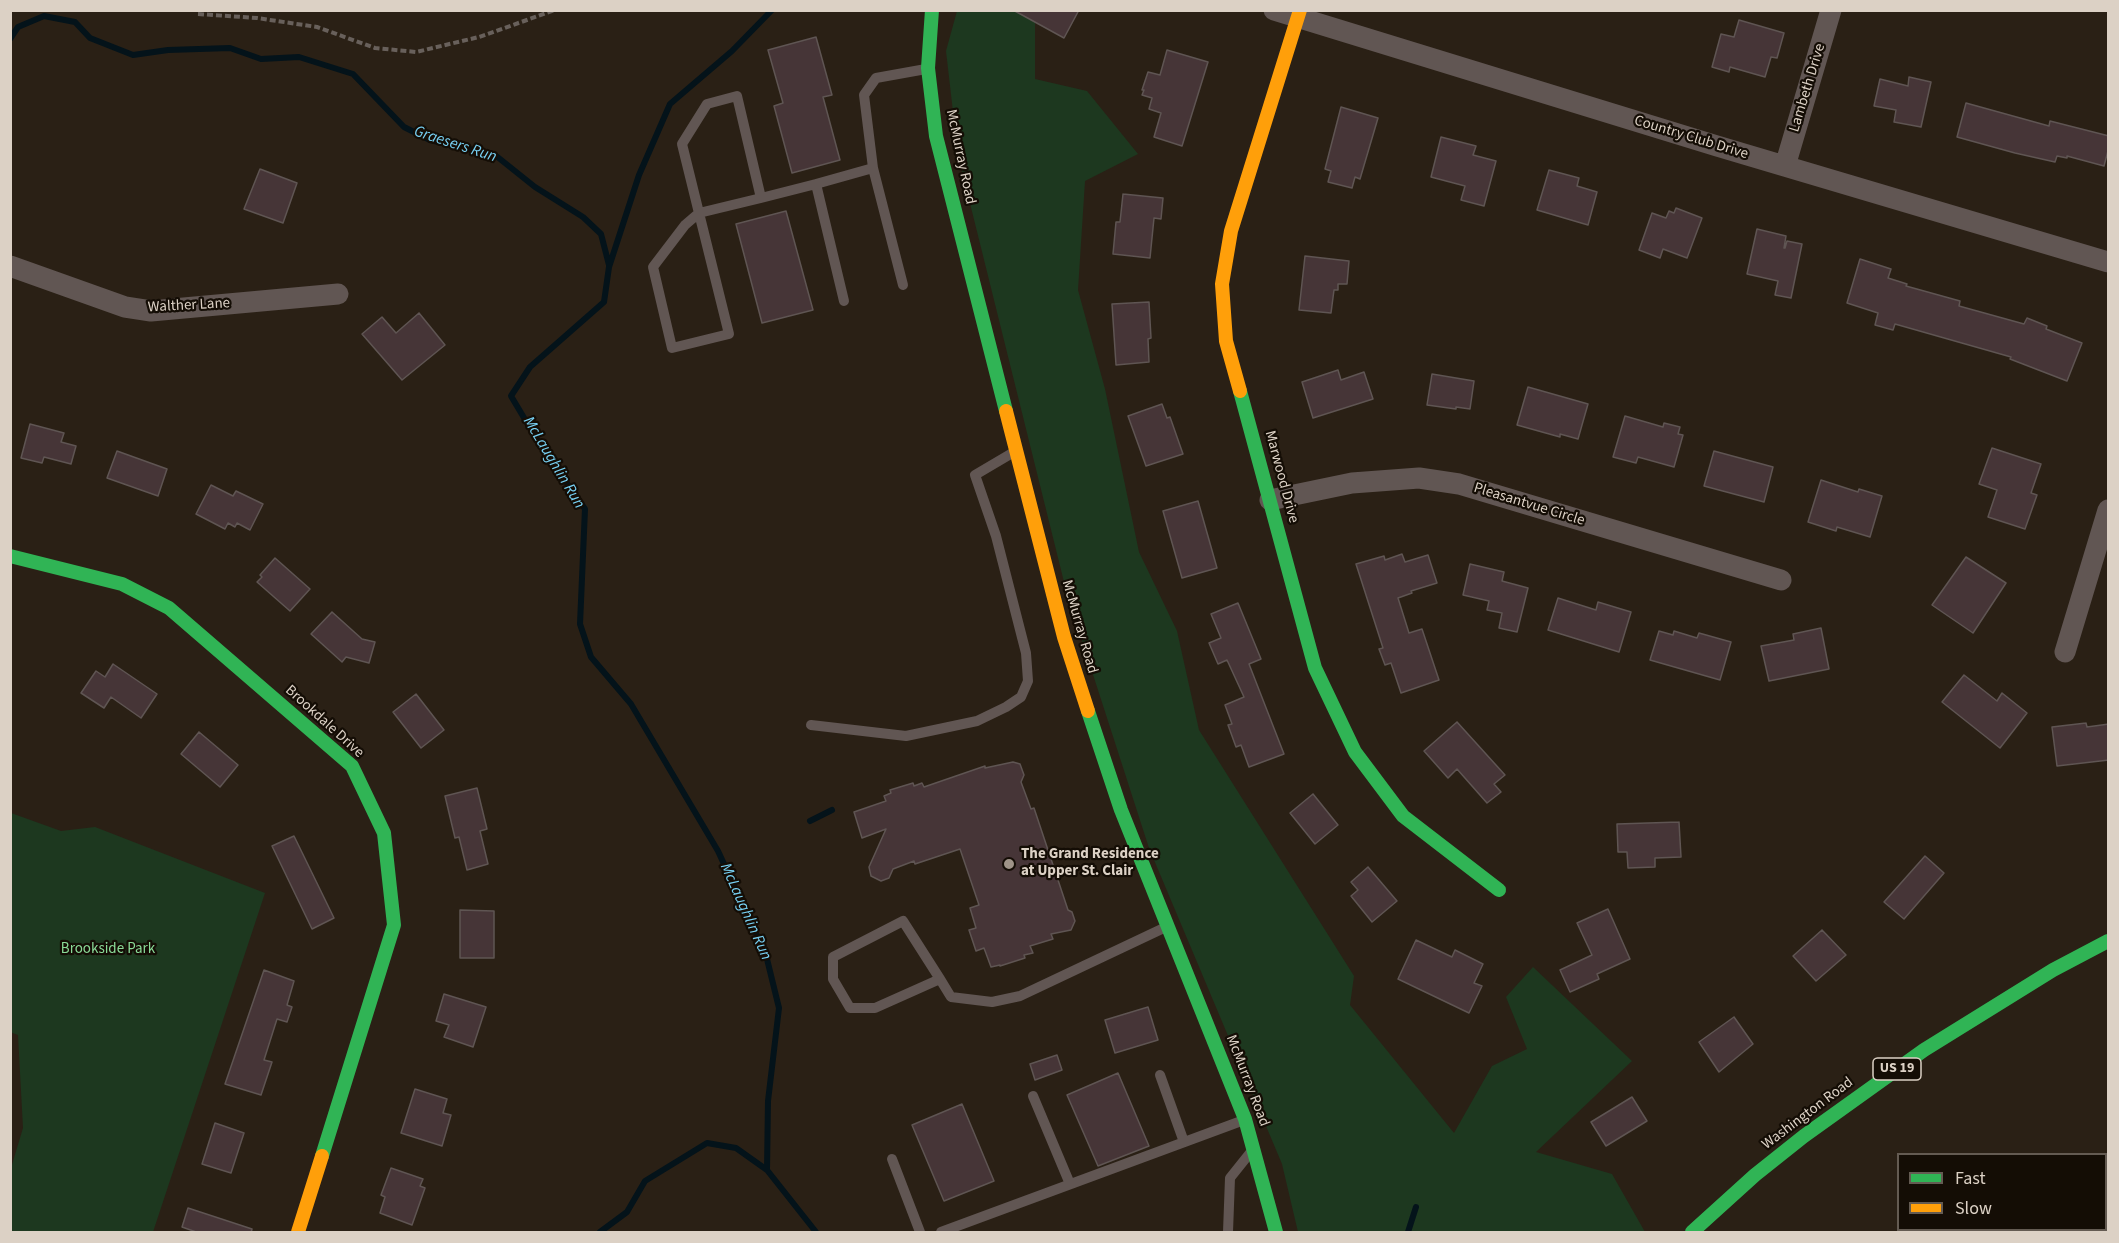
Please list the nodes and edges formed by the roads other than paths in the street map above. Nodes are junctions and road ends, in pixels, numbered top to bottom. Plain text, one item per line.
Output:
1 (932, 10) edge
2 (1274, 10) edge
3 (1831, 10) edge
4 (1300, 14) edge
5 (928, 68) junction
6 (1785, 166) junction
7 (873, 168) junction
8 (816, 184) junction
9 (761, 198) junction
10 (699, 213) junction
11 (2109, 262) edge
12 (10, 266) edge
13 (903, 285) dead end
14 (338, 294) dead end
15 (844, 301) dead end
16 (1016, 450) junction
17 (1270, 500) junction
18 (2109, 510) edge
19 (10, 556) edge
20 (1781, 580) dead end
21 (2065, 652) dead end
22 (811, 725) dead end
23 (1499, 890) dead end
24 (1169, 925) junction
25 (2109, 941) edge
26 (940, 979) junction
27 (1160, 1075) dead end
28 (1033, 1096) dead end
29 (1245, 1119) junction
30 (1184, 1142) junction
31 (1254, 1148) junction
32 (892, 1159) dead end
33 (1070, 1184) junction
34 (298, 1233) edge
35 (920, 1233) edge
36 (941, 1233) edge
37 (1228, 1233) edge
38 (1276, 1233) edge
39 (1692, 1233) edge

1 - 5 street, McMurray Road
2 - 4 street, Country Club Drive
3 - 6 street, Lambeth Drive
4 - 6 street, Country Club Drive
4 - 17 street, Marwood Drive
5 - 7 lane
5 - 16 street, McMurray Road
6 - 11 street, Country Club Drive
7 - 8 lane
7 - 13 lane
8 - 9 lane
8 - 15 lane
9 - 10 lane
9 - 10 lane
10 - 10 lane
12 - 14 street, Walther Lane
16 - 22 lane
16 - 24 street, McMurray Road
17 - 20 street, Pleasantvue Circle
17 - 23 street, Marwood Drive
18 - 21 street
19 - 34 street, Brookdale Drive
24 - 26 lane
24 - 29 street, McMurray Road
25 - 39 street, Washington Road / US 19
26 - 26 lane
27 - 30 lane
28 - 33 lane
29 - 30 lane
29 - 31 street, McMurray Road
30 - 33 lane
31 - 37 lane
31 - 38 street, McMurray Road
32 - 35 lane
33 - 36 lane

